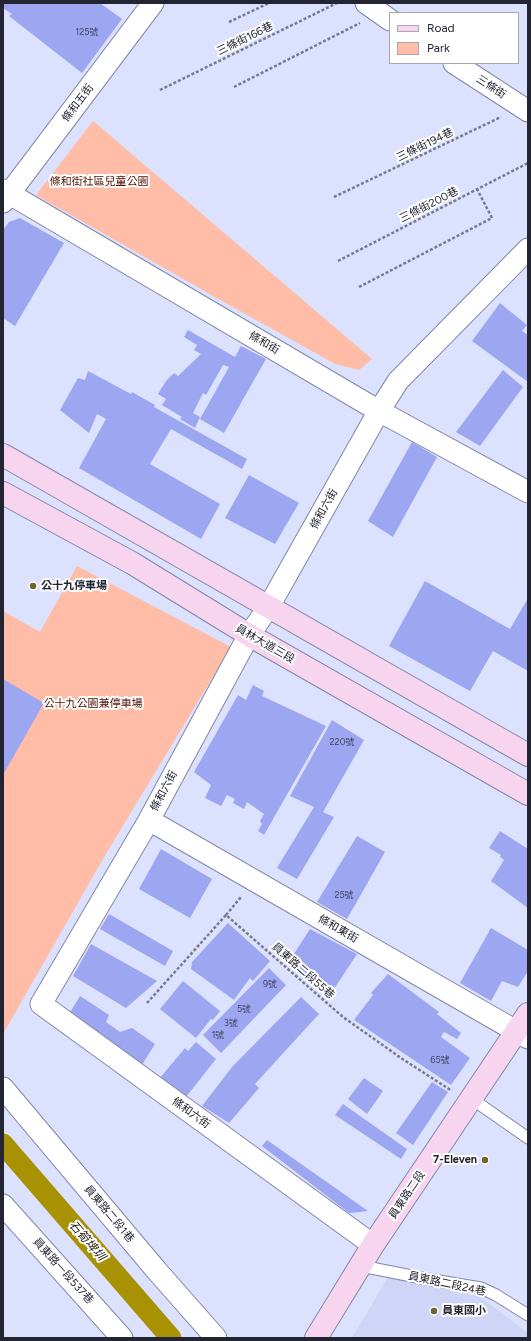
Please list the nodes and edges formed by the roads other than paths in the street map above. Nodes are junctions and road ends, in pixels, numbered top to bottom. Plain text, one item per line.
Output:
1 (153, 3) edge
2 (456, 64) edge
3 (525, 109) edge
4 (5, 195) edge
5 (528, 249) edge
6 (379, 411) junction
7 (3, 455) edge
8 (528, 492) edge
9 (3, 493) edge
10 (268, 608) junction
11 (249, 635) junction
12 (528, 754) edge
13 (528, 794) edge
14 (149, 820) junction
15 (524, 1028) edge
16 (3, 1088) edge
17 (472, 1099) junction
18 (528, 1138) edge
19 (3, 1205) edge
20 (373, 1245) junction
21 (361, 1266) junction
22 (528, 1315) edge
23 (122, 1338) edge
24 (216, 1338) edge
25 (316, 1338) edge

1 - 4 street, 條和五街
2 - 3 street, 三條街
4 - 6 street, 條和街
5 - 6 street, 條和六街
6 - 8 street, 條和街
6 - 10 street, 條和六街
7 - 10 street
9 - 11 street, 員林大道三段
10 - 11 street, 條和六街
10 - 12 street
11 - 13 street, 員林大道三段
11 - 14 street, 條和六街
14 - 15 street, 條和東街
14 - 20 street, 條和六街
15 - 17 street, 員東路二段
16 - 24 street, 員東路二段1巷
17 - 18 lane
17 - 20 street, 員東路二段
19 - 23 street, 員東路一段537巷
20 - 21 street, 員東路二段
21 - 22 lane, 員東路二段24巷
21 - 25 street, 員東路二段

